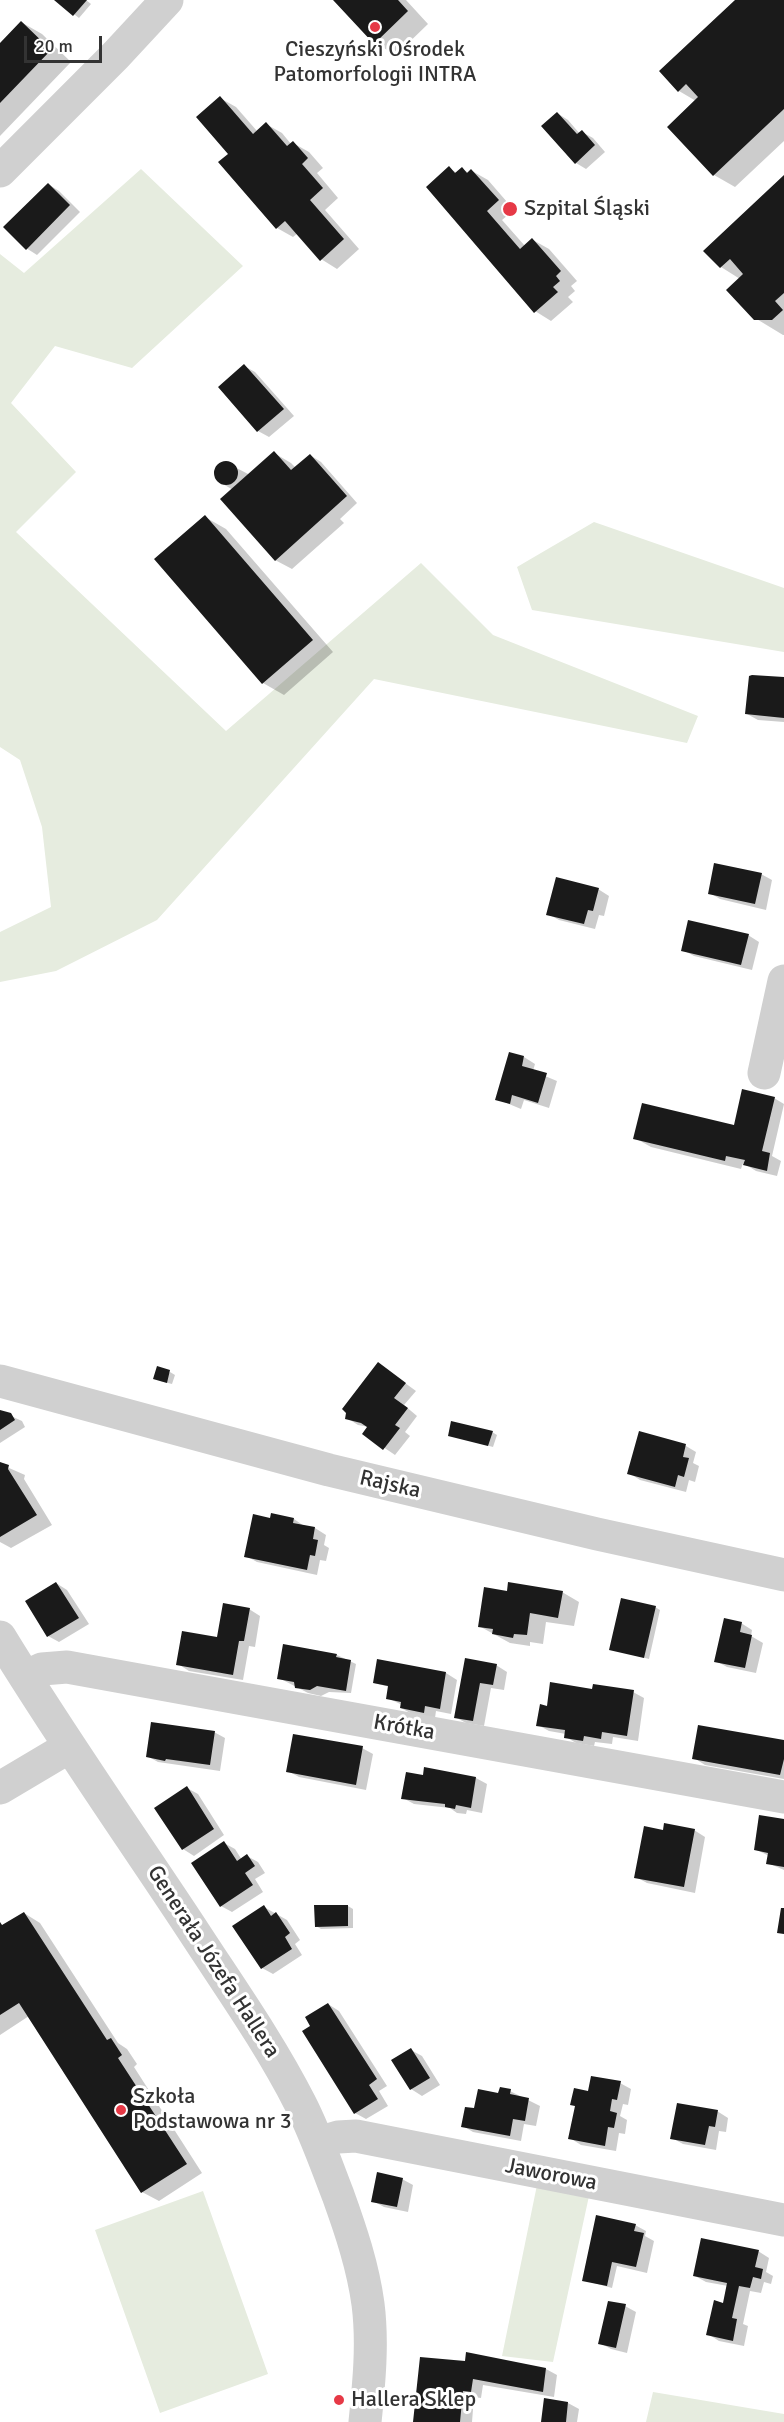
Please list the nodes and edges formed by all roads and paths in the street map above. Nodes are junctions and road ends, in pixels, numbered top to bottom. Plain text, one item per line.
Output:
1 (167, 0) edge
2 (0, 171) edge
3 (784, 981) edge
4 (764, 1073) dead end
5 (0, 1381) edge
6 (784, 1575) edge
7 (0, 1637) edge
8 (25, 1677) junction
9 (69, 1747) junction
10 (0, 1788) edge
11 (784, 1797) edge
12 (318, 2143) junction
13 (784, 2220) edge
14 (365, 2422) edge

1 - 2 street
3 - 4 street
5 - 6 street, Rajska
7 - 8 street, Generała Józefa Hallera
8 - 9 street, Generała Józefa Hallera
8 - 11 street, Krótka
9 - 10 street
9 - 12 street, Generała Józefa Hallera
12 - 13 street, Jaworowa
12 - 14 street, Generała Józefa Hallera

